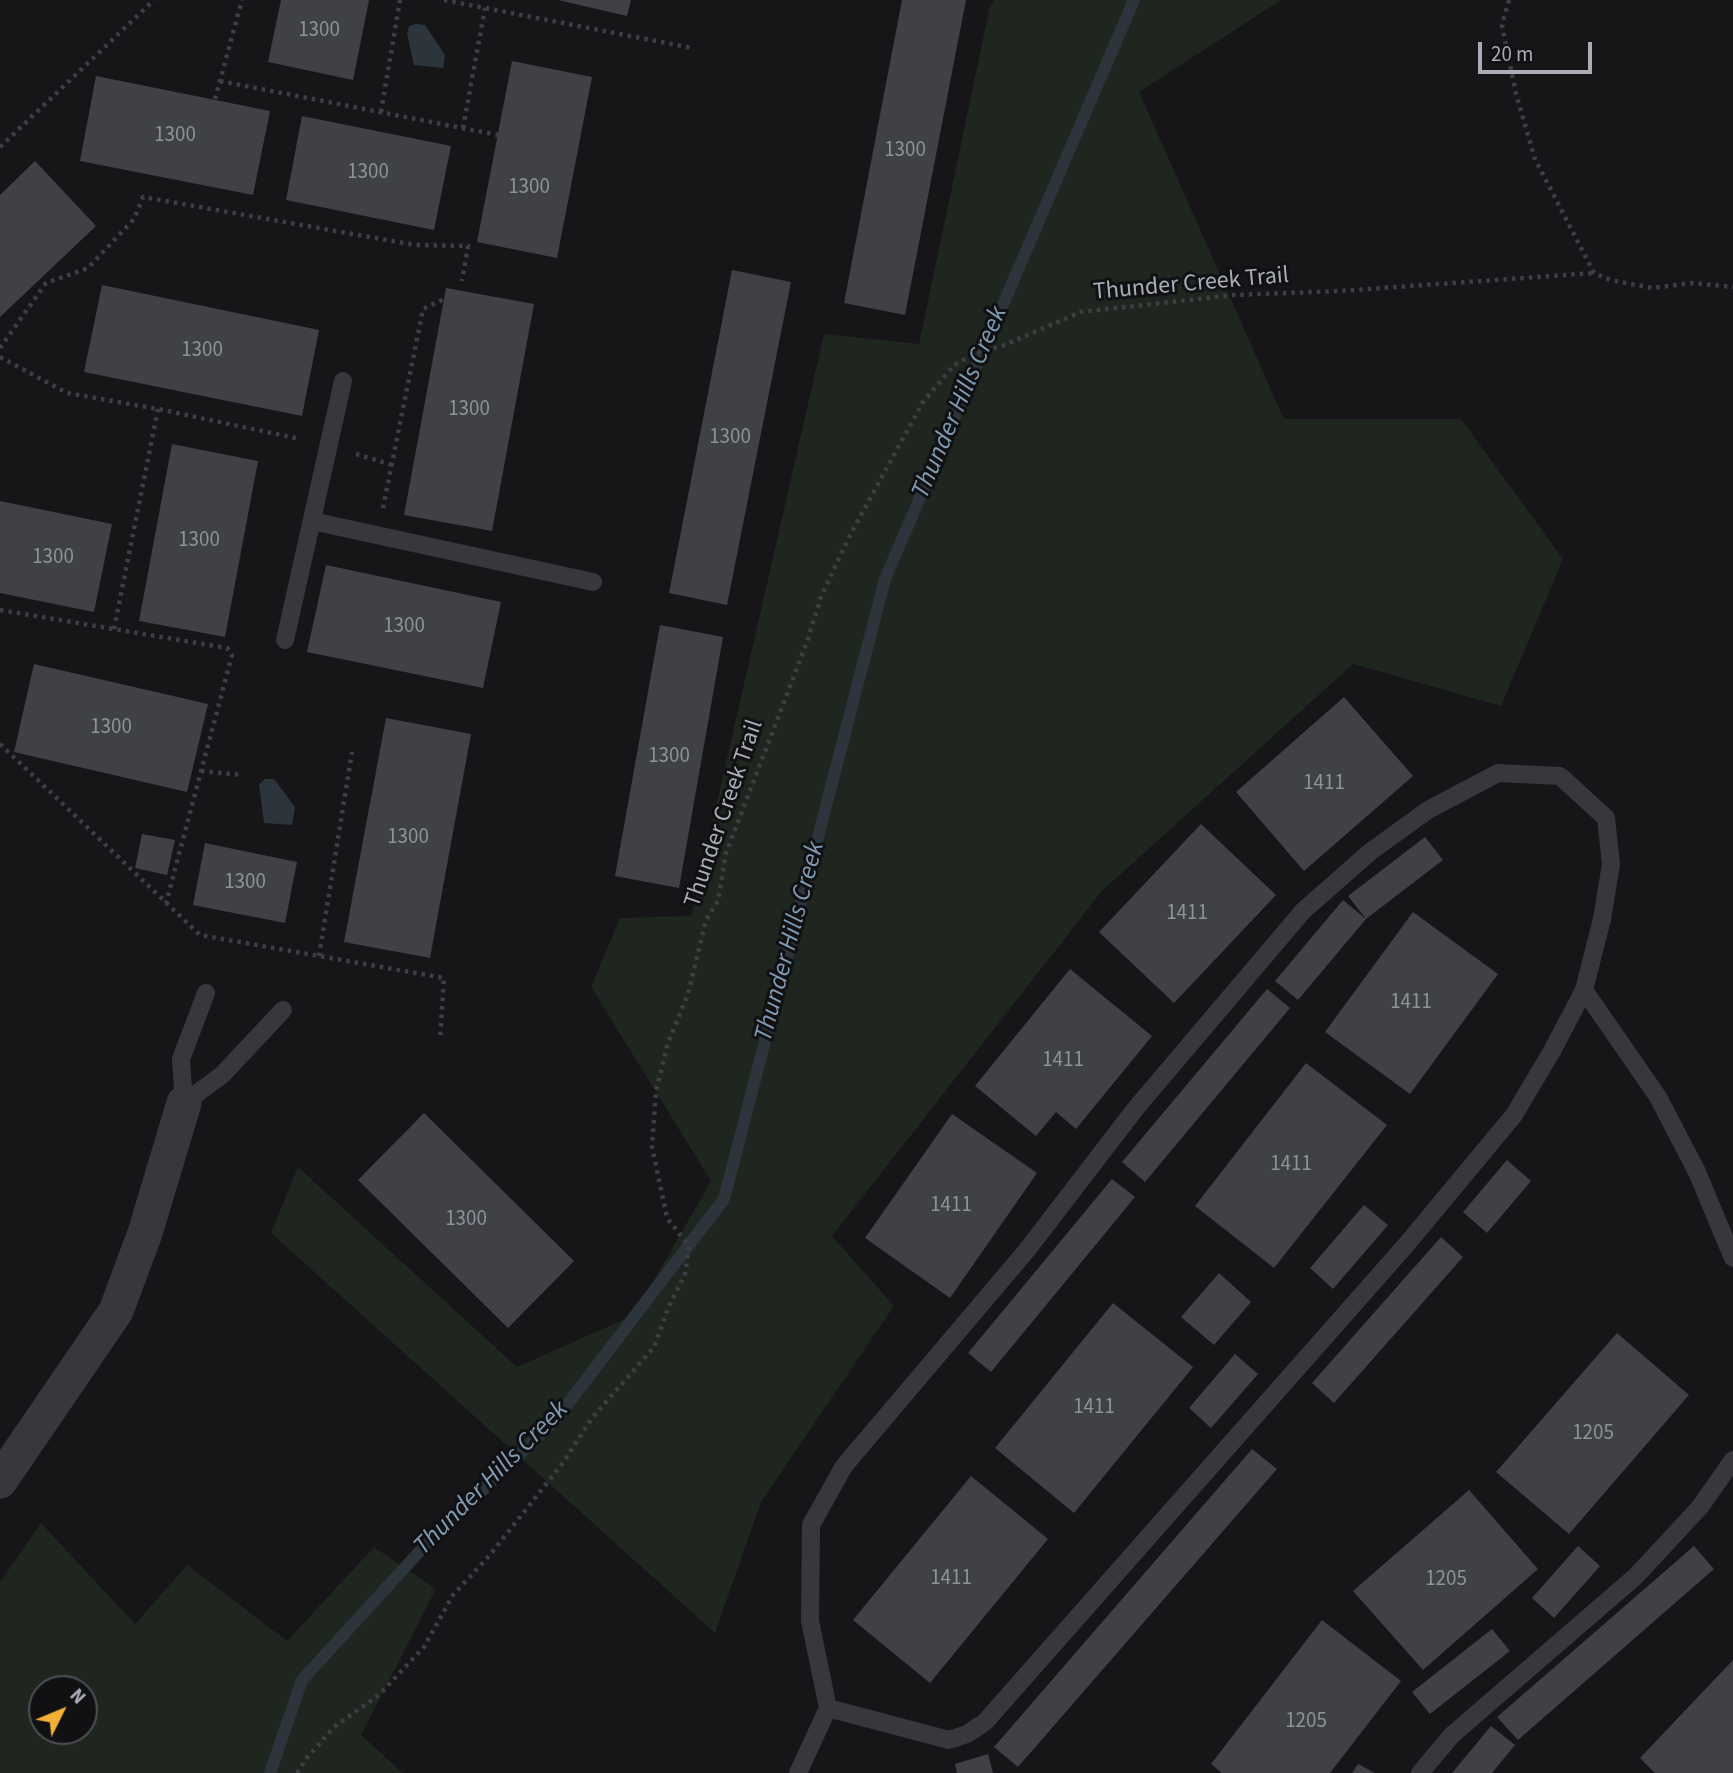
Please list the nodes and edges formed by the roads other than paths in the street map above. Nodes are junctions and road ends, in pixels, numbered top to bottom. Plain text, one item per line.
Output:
1 (343, 382) dead end
2 (312, 521) junction
3 (593, 582) dead end
4 (285, 640) dead end
5 (1584, 990) junction
6 (205, 993) dead end
7 (283, 1010) dead end
8 (184, 1103) junction
9 (1733, 1258) edge
10 (1733, 1460) edge
11 (0, 1481) edge
12 (828, 1708) junction
13 (798, 1773) edge
14 (1420, 1773) edge

1 - 2 lane
2 - 3 lane
2 - 4 lane
5 - 9 lane
5 - 12 lane
5 - 12 lane
6 - 8 lane
7 - 8 lane
8 - 11 street
10 - 14 lane
12 - 13 lane

